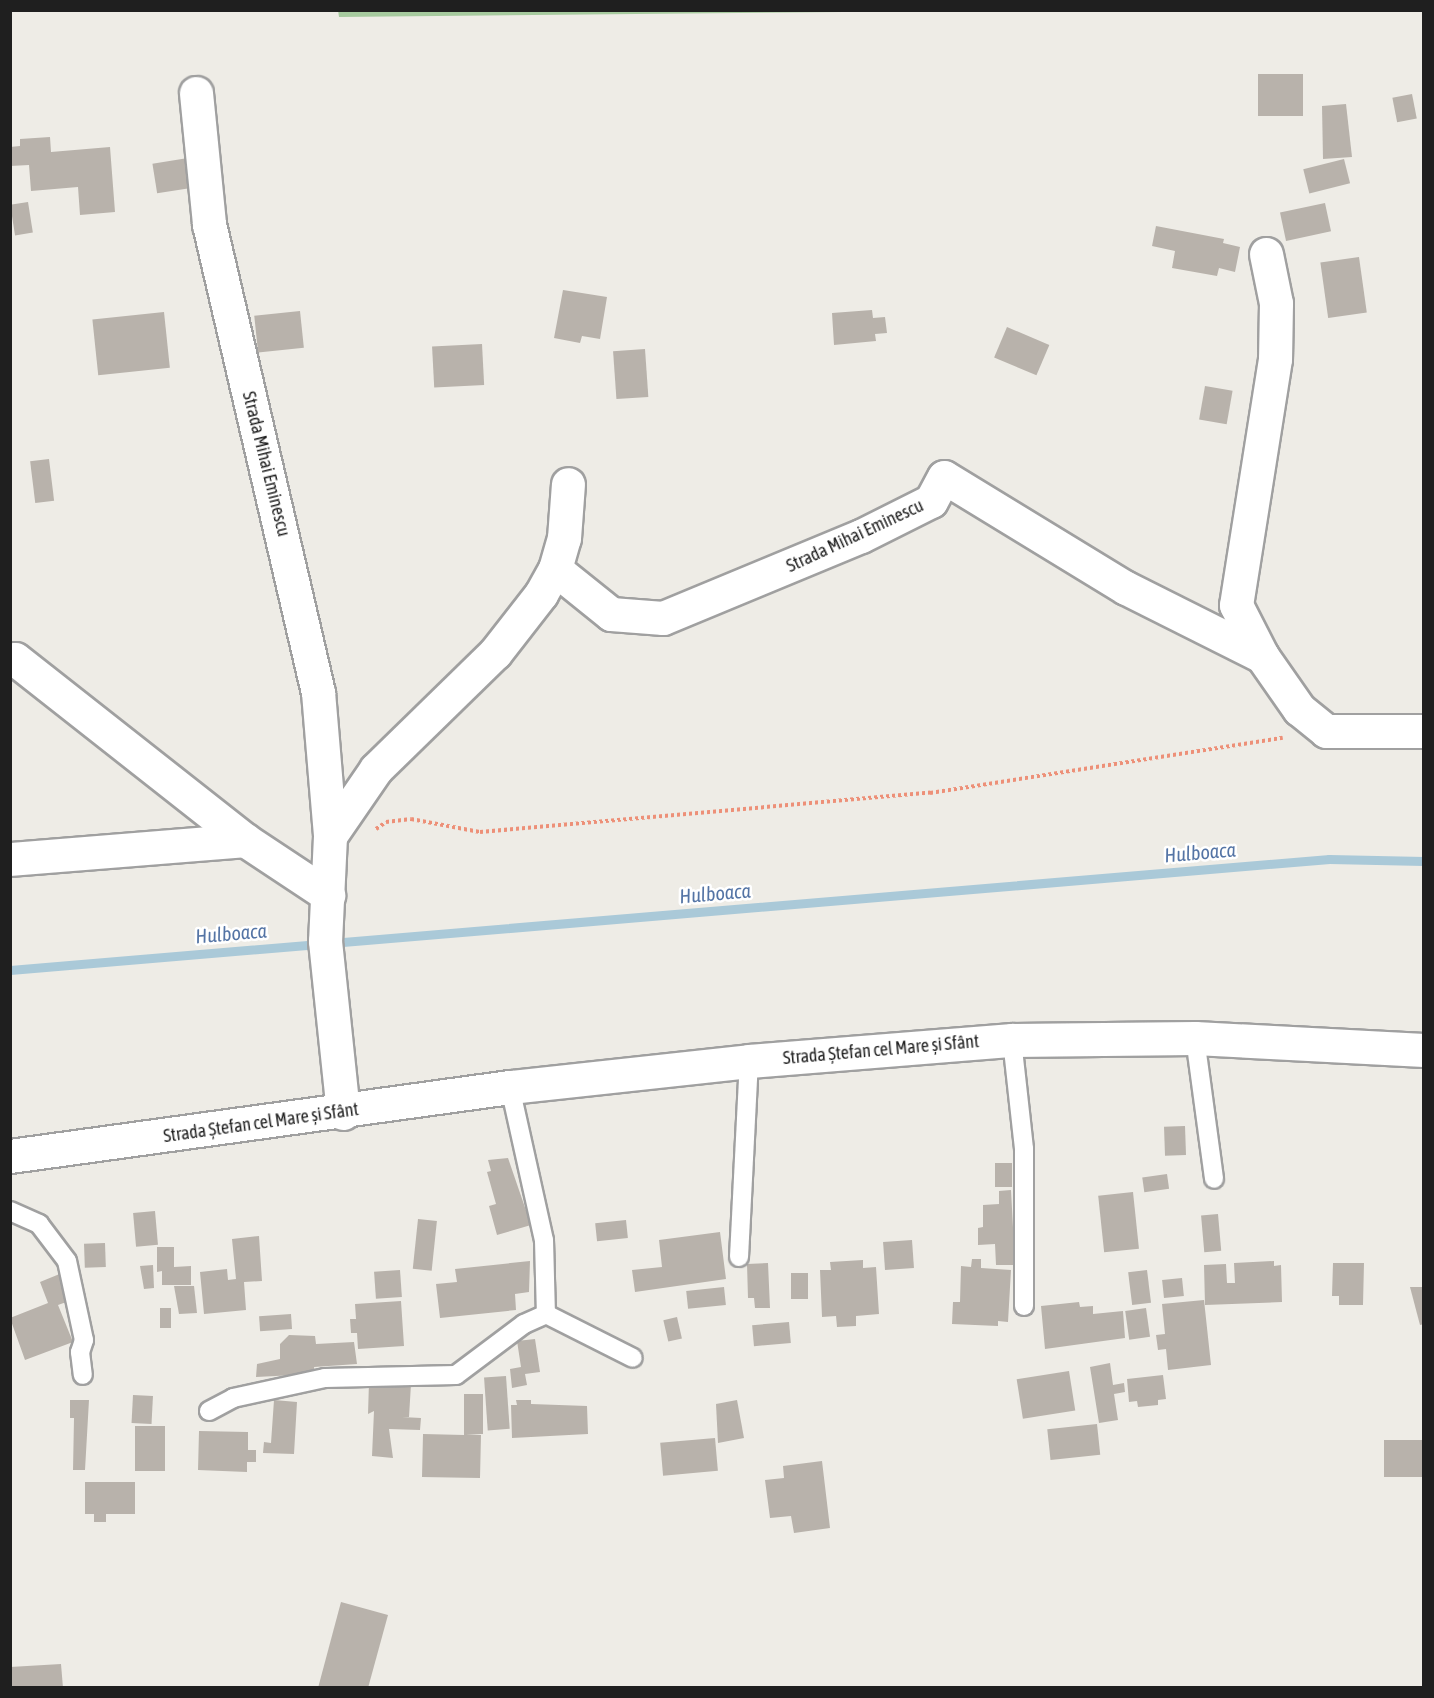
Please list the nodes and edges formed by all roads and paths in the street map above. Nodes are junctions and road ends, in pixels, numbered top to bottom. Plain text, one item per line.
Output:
1 (196, 93) dead end
2 (1266, 254) dead end
3 (568, 484) dead end
4 (555, 569) junction
5 (1262, 656) junction
6 (12, 657) edge
7 (1326, 731) junction
8 (1424, 731) edge
9 (371, 832) dead end
10 (330, 836) junction
11 (245, 840) junction
12 (10, 859) edge
13 (328, 895) junction
14 (1195, 1038) junction
15 (1012, 1040) junction
16 (1424, 1050) edge
17 (749, 1061) junction
18 (510, 1087) junction
19 (343, 1113) junction
20 (10, 1156) edge
21 (1214, 1179) dead end
22 (10, 1211) edge
23 (739, 1257) dead end
24 (1024, 1306) dead end
25 (546, 1314) junction
26 (633, 1358) dead end
27 (83, 1375) dead end
28 (209, 1411) dead end

1 - 10 street, Strada Mihai Eminescu
2 - 5 street, Strada Mihai Eminescu
3 - 4 street
4 - 5 street, Strada Mihai Eminescu
4 - 10 street
5 - 7 street, Strada Mihai Eminescu
6 - 11 street
7 - 8 street
7 - 9 path
10 - 13 street, Strada Mihai Eminescu
11 - 12 street
11 - 13 street
13 - 19 street, Strada Mihai Eminescu
14 - 15 street, Strada Ștefan cel Mare și Sfânt
14 - 16 street, Strada Ștefan cel Mare și Sfânt
14 - 21 lane
15 - 17 street, Strada Ștefan cel Mare și Sfânt
15 - 24 lane
17 - 18 street, Strada Ștefan cel Mare și Sfânt
17 - 23 lane
18 - 19 street, Strada Ștefan cel Mare și Sfânt
18 - 25 lane
19 - 20 street, Strada Ștefan cel Mare și Sfânt
22 - 27 lane
25 - 26 lane
25 - 28 lane

